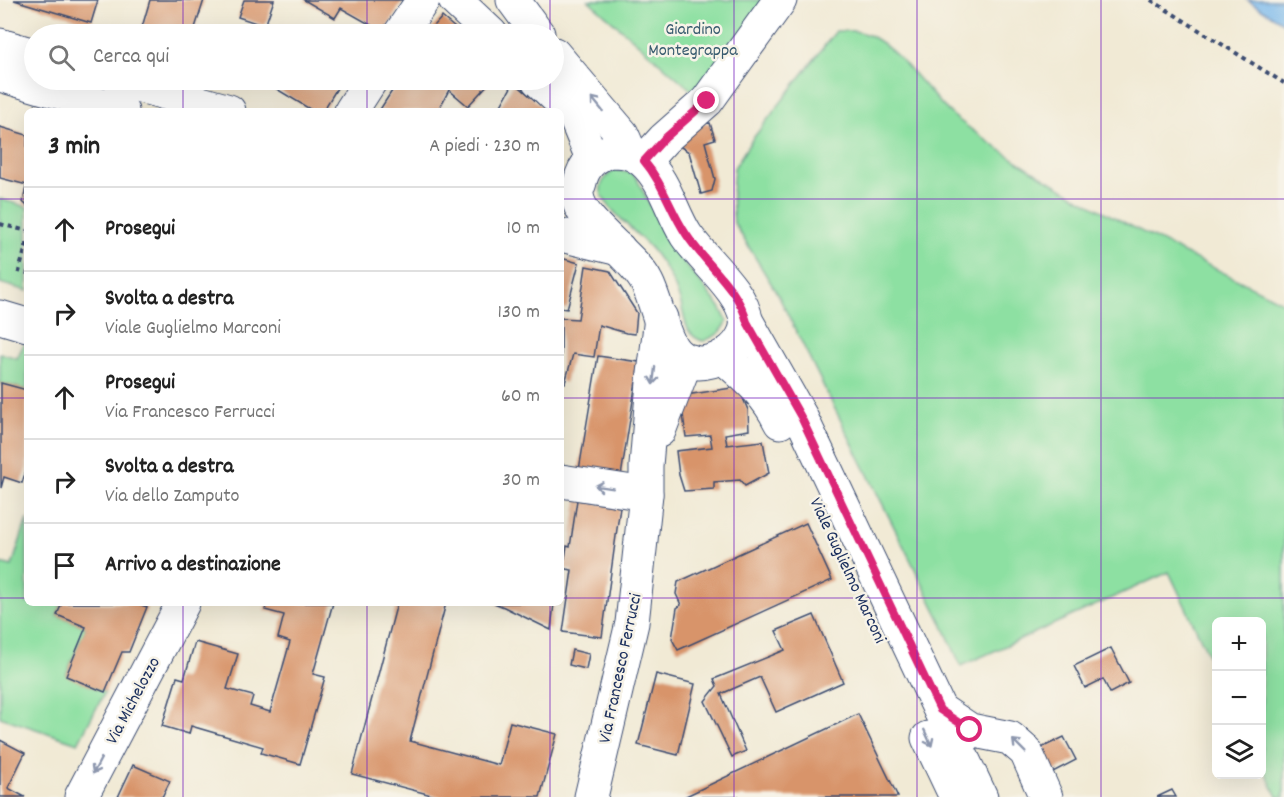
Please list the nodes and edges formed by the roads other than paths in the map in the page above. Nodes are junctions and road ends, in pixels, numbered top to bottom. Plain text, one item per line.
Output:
1 (423, 0) edge
2 (455, 0) edge
3 (513, 0) edge
4 (780, 0) edge
5 (407, 24) edge
6 (480, 24) edge
7 (531, 24) edge
8 (0, 45) edge
9 (24, 52) edge
10 (564, 66) edge
11 (0, 75) edge
12 (24, 82) edge
13 (564, 89) edge
14 (51, 90) edge
15 (154, 90) edge
16 (365, 90) edge
17 (549, 90) edge
18 (112, 108) edge
19 (218, 108) edge
20 (353, 108) edge
21 (574, 114) junction
22 (637, 157) junction
23 (592, 159) junction
24 (569, 198) edge
25 (564, 236) edge
26 (619, 249) junction
27 (0, 317) edge
28 (661, 318) junction
29 (747, 322) junction
30 (24, 324) edge
31 (723, 357) junction
32 (691, 361) junction
33 (646, 480) junction
34 (564, 481) edge
35 (181, 606) edge
36 (940, 710) junction
37 (81, 797) edge
38 (591, 797) edge
39 (956, 797) edge
40 (981, 797) edge
41 (1046, 797) edge

1 - 5 main road
2 - 6 main road
3 - 7 main road
4 - 22 main road
8 - 9 main road
22 -> 10 main road
11 - 12 main road
13 - 21 main road
14 - 18 main road
15 - 19 main road
16 - 20 main road
17 - 21 main road
21 - 23 main road
22 - 23 main road
22 - 29 main road
23 - 24 main road
24 - 26 main road
25 - 26 main road
26 - 28 main road
27 - 30 main road
28 - 32 main road
28 -> 33 main road
29 - 31 main road
29 - 36 main road, Viale Guglielmo Marconi
31 - 32 main road
31 -> 39 main road, Viale Guglielmo Marconi
32 - 33 main road
33 -> 34 main road
33 - 38 main road, Via Francesco Ferrucci
35 -> 37 main road, Via Michelozzo
36 - 40 main road, Viale Guglielmo Marconi
41 -> 36 main road

